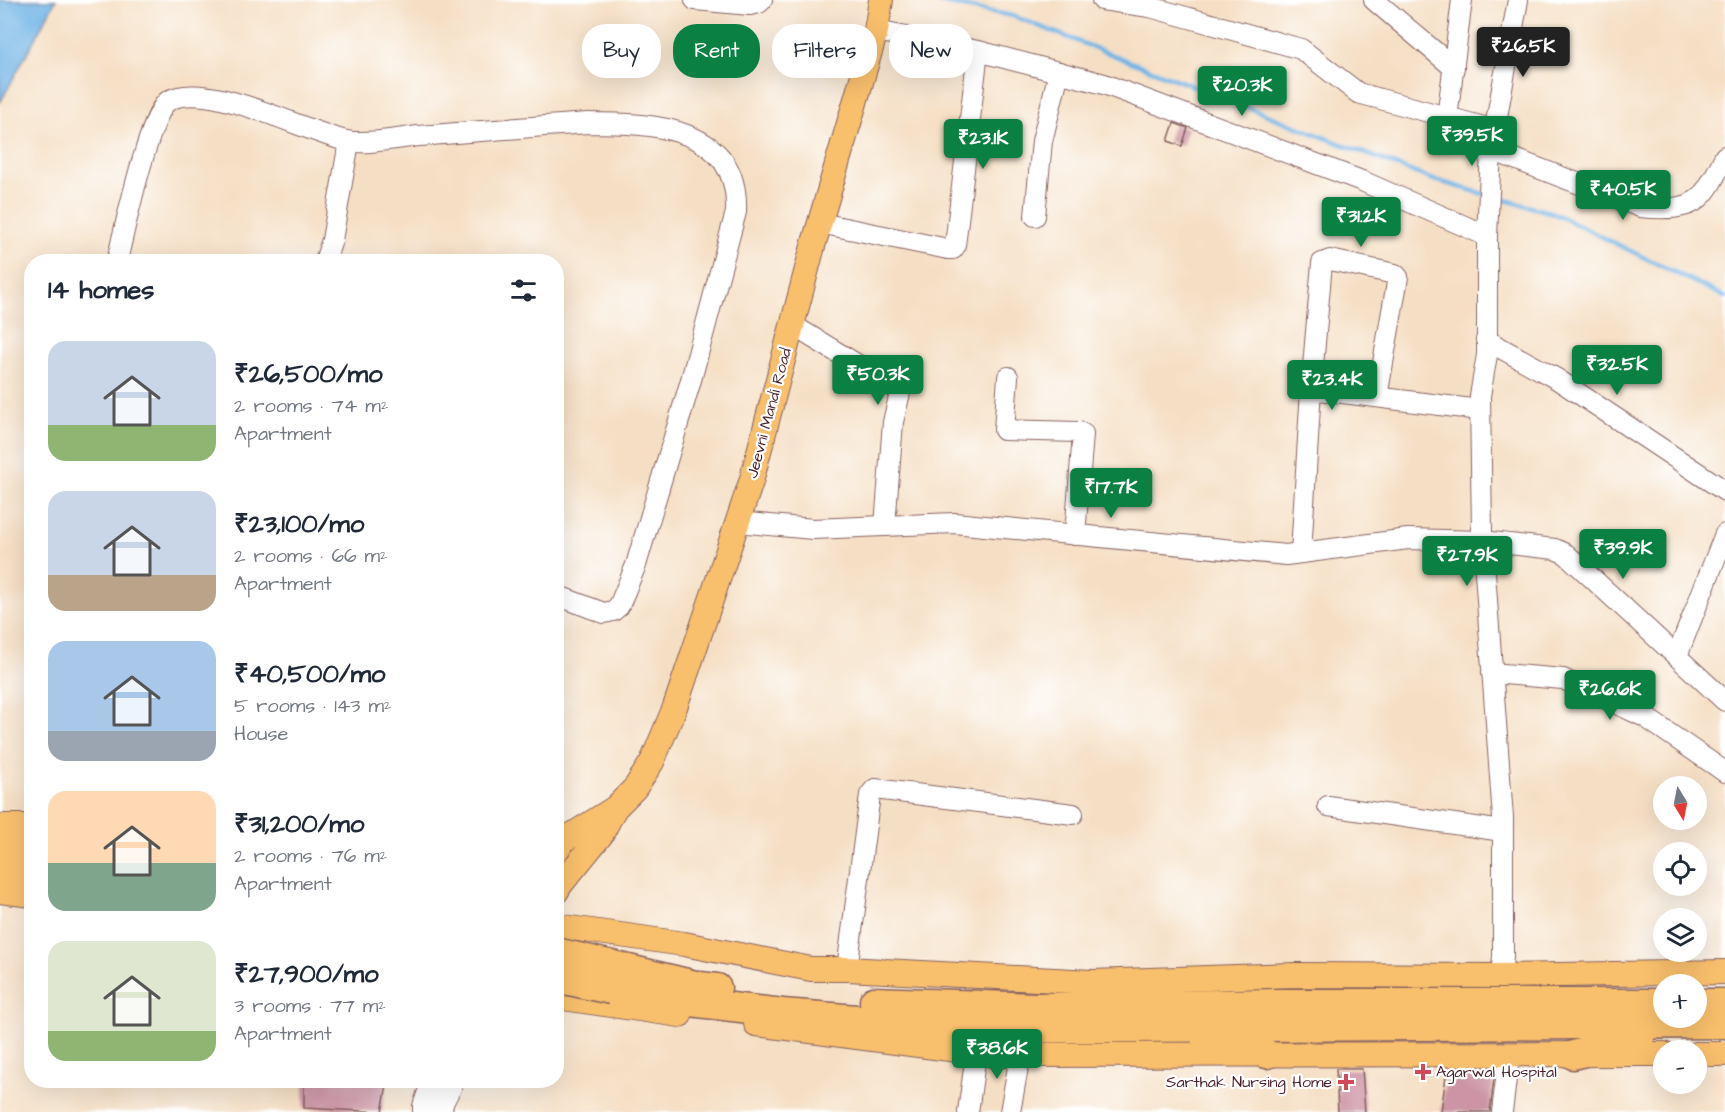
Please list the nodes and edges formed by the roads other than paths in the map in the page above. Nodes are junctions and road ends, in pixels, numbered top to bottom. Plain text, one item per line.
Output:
1 (695, 0) edge
2 (762, 0) edge
3 (881, 0) edge
4 (1102, 0) edge
5 (1374, 0) edge
6 (1462, 0) edge
7 (1518, 0) edge
8 (877, 25) edge
9 (877, 31) edge
10 (978, 51) junction
11 (1454, 68) junction
12 (1059, 72) junction
13 (862, 78) edge
14 (1447, 118) junction
15 (1495, 130) junction
16 (350, 142) junction
17 (1491, 150) junction
18 (1725, 156) edge
19 (1035, 216) dead end
20 (820, 223) junction
21 (1487, 236) junction
22 (119, 254) edge
23 (327, 254) edge
24 (792, 325) junction
25 (1486, 340) junction
26 (1008, 377) dead end
27 (1311, 389) junction
28 (1377, 397) junction
29 (1480, 410) junction
30 (1725, 491) edge
31 (737, 522) junction
32 (885, 526) junction
33 (1725, 534) edge
34 (1076, 535) junction
35 (1482, 541) junction
36 (1301, 553) junction
37 (564, 598) edge
38 (1677, 656) junction
39 (1492, 673) junction
40 (1725, 701) edge
41 (1725, 772) edge
42 (1328, 806) dead end
43 (615, 808) junction
44 (1073, 814) dead end
45 (0, 826) edge
46 (24, 826) edge
47 (1503, 831) junction
48 (564, 840) edge
49 (0, 846) edge
50 (24, 848) edge
51 (0, 868) edge
52 (564, 880) edge
53 (24, 883) edge
54 (24, 887) edge
55 (0, 891) edge
56 (564, 928) edge
57 (595, 932) junction
58 (564, 956) edge
59 (847, 969) junction
60 (1724, 970) edge
61 (1501, 976) junction
62 (564, 978) edge
63 (614, 978) junction
64 (567, 999) edge
65 (1653, 1003) edge
66 (1714, 1014) edge
67 (1169, 1028) junction
68 (976, 1054) junction
69 (1267, 1054) junction
70 (1573, 1054) junction
71 (1653, 1054) edge
72 (1707, 1054) edge
73 (1725, 1054) edge
74 (1509, 1055) junction
75 (1020, 1056) junction
76 (429, 1088) edge
77 (450, 1088) edge
78 (423, 1112) edge
79 (441, 1112) edge
80 (968, 1112) edge
81 (1010, 1112) edge
82 (1502, 1112) edge

1 - 2 street
3 - 8 main road, Jeevni Mandi Road
4 - 14 street
5 - 11 street
6 - 11 street
7 - 15 street
9 - 10 street
10 - 12 street
10 - 20 street
11 - 14 street
12 - 19 street
12 - 21 street
13 - 20 main road, Jeevni Mandi Road
14 - 15 street
15 - 17 street
16 - 22 street
16 - 23 street
16 - 37 street
17 - 18 street
17 - 21 street
20 - 24 main road, Jeevni Mandi Road
21 - 25 street
24 - 31 main road, Jeevni Mandi Road
24 - 32 street
25 - 29 street
25 - 30 street
26 - 34 street
27 - 28 street
27 - 28 street
27 - 36 street
28 - 29 street
29 - 35 street
31 - 32 street
31 - 43 main road, Jeevni Mandi Road
32 - 34 street
33 - 38 street
34 - 36 street
35 - 36 street
35 - 38 street
35 - 39 street
38 - 40 street
39 - 41 street
39 - 47 street
42 - 47 street
43 - 48 main road, Jeevni Mandi Road
43 - 52 main road, Jeevni Mandi Road
44 - 59 street
45 - 46 main road
47 - 61 street
49 - 50 highway
51 - 53 highway
54 - 55 main road
56 - 57 main road
57 - 59 main road
57 - 64 main road
58 - 63 highway, bridge
59 - 61 main road
60 - 61 main road
62 - 63 highway, bridge
63 - 65 highway
63 - 67 highway
64 - 68 main road
66 - 67 highway
66 - 70 highway
67 - 69 highway
68 - 75 main road
68 - 80 street
69 - 74 main road
69 - 75 main road
70 - 71 main road
70 - 74 main road
72 - 73 main road
74 - 82 street
75 - 81 street
76 - 78 street
77 - 79 street

